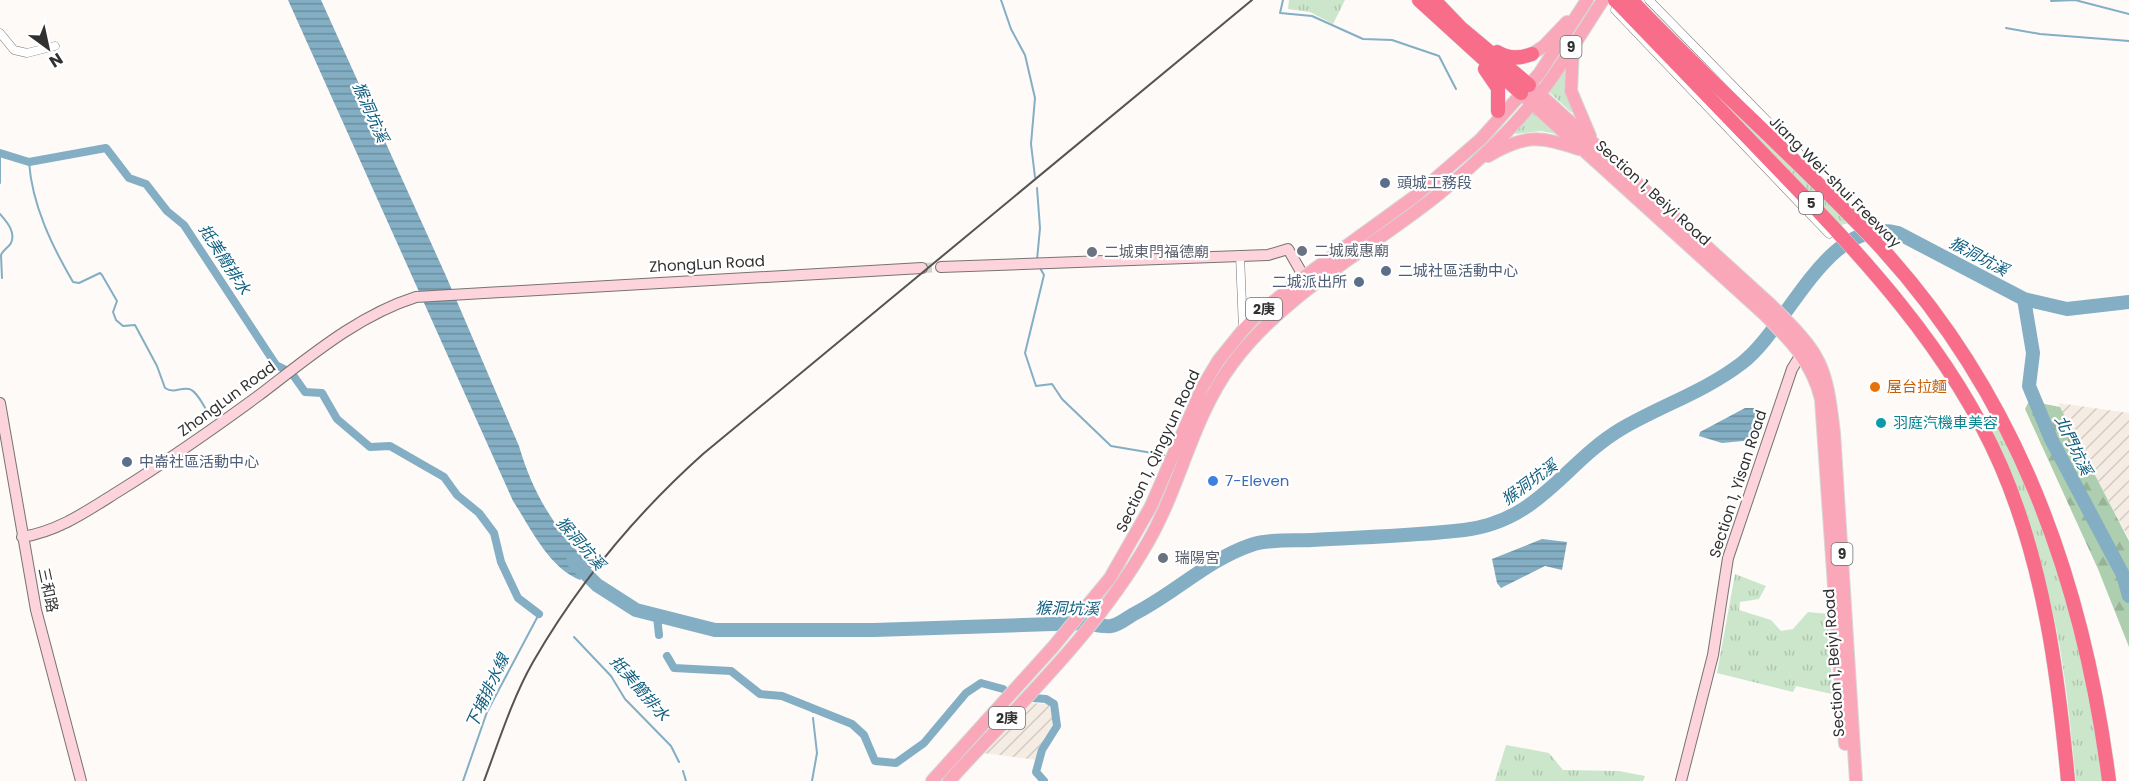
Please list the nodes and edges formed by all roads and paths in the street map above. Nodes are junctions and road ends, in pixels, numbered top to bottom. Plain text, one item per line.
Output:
1 (1419, 0) edge
2 (1434, 0) edge
3 (1605, 0) edge
4 (1615, 0) edge
5 (1631, 0) edge
6 (1649, 0) edge
7 (1584, 4) edge
8 (1458, 32) junction
9 (0, 33) edge
10 (55, 46) dead end
11 (1572, 46) junction
12 (1532, 54) joint
13 (1530, 94) junction
14 (1497, 117) junction
15 (1589, 146) junction
16 (1469, 167) junction
17 (1844, 198) dead end
18 (1830, 234) dead end
19 (1344, 248) junction
20 (1240, 255) junction
21 (1352, 258) junction
22 (941, 267) tunnel mouth
23 (922, 268) tunnel mouth
24 (1305, 276) junction
25 (1309, 290) junction
26 (1243, 330) junction
27 (1801, 343) junction
28 (0, 403) edge
29 (22, 537) junction
30 (81, 781) edge
31 (932, 781) edge
32 (949, 781) edge
33 (1681, 781) edge
34 (1848, 781) edge
35 (1856, 781) edge
36 (2068, 781) edge
37 (2109, 781) edge

1 - 8 highway
2 - 8 highway
3 - 11 main road, Section 1, Qingyun Road / 9
3 - 18 street
4 - 36 highway, Jiang Wei-shui Freeway / 5
5 - 37 highway, Jiang Wei-shui Freeway / 5
6 - 17 street
7 - 12 main road
7 - 13 main road, Section 1, Qingyun Road / 9
8 - 12 highway
8 - 13 highway
8 - 14 highway
9 - 10 street
11 - 13 main road, Section 1, Qingyun Road / 9
11 - 15 main road
13 - 14 main road, Section 1, Qingyun Road / 2庚
13 - 15 main road, Section 1, Beiyi Road / 9
13 - 16 main road, Section 1, Qingyun Road / 2庚
14 - 19 main road, Section 1, Qingyun Road / 2庚
15 - 16 main road
15 - 27 main road, Section 1, Beiyi Road / 9
16 - 21 main road, Section 1, Qingyun Road / 2庚
19 - 21 street
19 - 24 main road, Section 1, Qingyun Road / 2庚
20 - 22 street
20 - 24 street
20 - 26 street
21 - 25 main road, Section 1, Qingyun Road / 2庚
23 - 29 street, ZhongLun Road
24 - 25 street
24 - 26 main road, Section 1, Qingyun Road / 2庚
25 - 32 main road, Section 1, Qingyun Road / 2庚
26 - 31 main road, Section 1, Qingyun Road / 2庚
27 - 33 street, Section 1, Yisan Road
27 - 34 main road, Section 1, Beiyi Road / 9
27 - 35 main road, Section 1, Beiyi Road / 9
28 - 29 street, 三和路
29 - 30 street, 三和路

